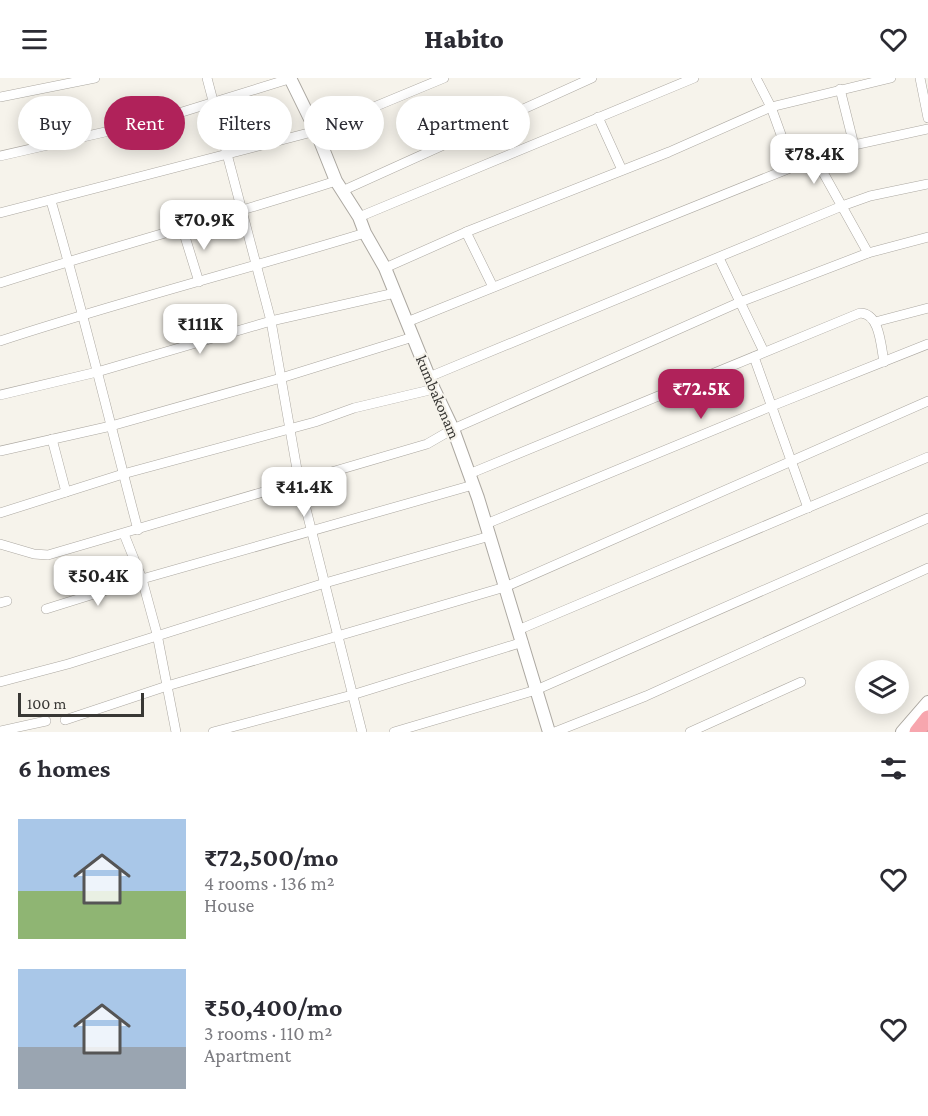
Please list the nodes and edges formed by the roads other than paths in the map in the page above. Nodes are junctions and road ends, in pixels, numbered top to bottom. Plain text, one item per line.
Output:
1 (95, 78) edge
2 (207, 78) edge
3 (290, 78) edge
4 (444, 78) edge
5 (592, 78) edge
6 (694, 78) edge
7 (756, 78) edge
8 (891, 78) edge
9 (920, 78) edge
10 (51, 82) edge
11 (840, 89) junction
12 (212, 96) edge
13 (235, 96) edge
14 (0, 97) edge
15 (384, 103) edge
16 (304, 107) edge
17 (771, 107) junction
18 (197, 108) edge
19 (598, 117) junction
20 (928, 118) edge
21 (928, 129) edge
22 (304, 134) edge
23 (854, 145) junction
24 (226, 150) edge
25 (324, 150) edge
26 (227, 153) junction
27 (0, 156) edge
28 (814, 158) junction
29 (792, 165) junction
30 (622, 170) junction
31 (928, 183) edge
32 (339, 186) junction
33 (51, 201) junction
34 (842, 206) junction
35 (242, 212) junction
36 (0, 213) edge
37 (359, 217) junction
38 (182, 227) junction
39 (466, 232) junction
40 (365, 233) junction
41 (928, 237) edge
42 (868, 253) junction
43 (719, 258) junction
44 (69, 260) junction
45 (257, 266) junction
46 (385, 268) junction
47 (199, 282) junction
48 (0, 283) edge
49 (493, 287) junction
50 (395, 292) junction
51 (740, 302) junction
52 (928, 308) edge
53 (84, 313) junction
54 (271, 321) junction
55 (408, 322) junction
56 (875, 322) junction
57 (413, 337) junction
58 (0, 340) edge
59 (928, 344) edge
60 (759, 354) junction
61 (884, 362) junction
62 (97, 372) junction
63 (281, 378) junction
64 (432, 382) junction
65 (0, 394) edge
66 (928, 401) edge
67 (772, 406) junction
68 (111, 426) junction
69 (289, 429) junction
70 (453, 429) junction
71 (52, 439) junction
72 (0, 451) edge
73 (928, 457) edge
74 (791, 462) junction
75 (123, 474) junction
76 (471, 479) junction
77 (299, 482) junction
78 (66, 492) junction
79 (808, 508) junction
80 (0, 513) edge
81 (928, 518) edge
82 (138, 530) junction
83 (312, 530) junction
84 (488, 530) junction
85 (124, 534) junction
86 (0, 544) edge
87 (928, 568) edge
88 (142, 579) junction
89 (325, 583) junction
90 (505, 587) junction
91 (46, 609) dead end
92 (158, 634) junction
93 (339, 636) junction
94 (520, 636) junction
95 (0, 682) edge
96 (801, 682) dead end
97 (167, 686) junction
98 (536, 690) junction
99 (352, 695) junction
100 (928, 702) edge
101 (928, 718) edge
102 (65, 720) dead end
103 (46, 721) dead end
104 (0, 731) edge
105 (176, 732) edge
106 (213, 732) edge
107 (362, 732) edge
108 (394, 732) edge
109 (549, 732) edge
110 (555, 732) edge
111 (690, 732) edge
112 (902, 732) edge
113 (917, 732) edge

1 - 10 street
2 - 12 street
3 - 13 street
3 - 16 street, kumbakonam
4 - 15 street
5 - 32 street
6 - 19 street
7 - 17 street
8 - 11 street
9 - 20 street
10 - 14 street
11 - 17 street
11 - 23 street
17 - 29 street
17 - 30 street
18 - 27 street
19 - 30 street
19 - 37 street
21 - 23 street
22 - 26 street
23 - 28 street
24 - 26 street
25 - 32 street, kumbakonam
26 - 33 street
26 - 35 street
28 - 29 street
28 - 34 street
29 - 49 street
30 - 39 street
31 - 34 street
32 - 35 street
32 - 37 street, kumbakonam
33 - 36 street
33 - 44 street
34 - 42 street
34 - 43 street
35 - 38 street
35 - 45 street
37 - 40 street, kumbakonam
38 - 44 street
38 - 47 street
39 - 46 street
39 - 49 street
40 - 45 street
40 - 46 street, kumbakonam
41 - 42 street
42 - 51 street
43 - 51 street
43 - 64 street
44 - 48 street
44 - 53 street
45 - 47 street
45 - 54 street
46 - 50 street, kumbakonam
47 - 53 street
49 - 55 street
50 - 54 street
50 - 55 street, kumbakonam
51 - 60 street
51 - 70 street
52 - 56 street
53 - 58 street
53 - 62 street
54 - 62 street
54 - 63 street
55 - 57 street, kumbakonam
56 - 60 street
56 - 61 street
57 - 63 street
57 - 64 street, kumbakonam
59 - 61 street
60 - 67 street
60 - 76 street
61 - 67 street
62 - 65 street
62 - 68 street
63 - 68 street
63 - 69 street
64 - 69 street
64 - 70 street, kumbakonam
66 - 74 street
67 - 74 street
67 - 84 street
68 - 71 street
68 - 75 street
69 - 75 street
69 - 77 street
70 - 76 street, kumbakonam
70 - 77 street
71 - 72 street
71 - 78 street
73 - 79 street
74 - 79 street
74 - 90 street
75 - 78 street
75 - 82 street
76 - 83 street
76 - 84 street, kumbakonam
77 - 82 street
77 - 83 street
78 - 80 street
79 - 94 street
81 - 98 street
82 - 85 street
83 - 88 street
83 - 89 street
84 - 89 street
84 - 90 street, kumbakonam
85 - 86 street
85 - 88 street
87 - 110 street
88 - 91 street
88 - 92 street
89 - 92 street
89 - 93 street
90 - 93 street
90 - 94 street, kumbakonam
92 - 95 street
92 - 97 street
93 - 97 street
93 - 99 street
94 - 98 street, kumbakonam
94 - 99 street
96 - 111 street
97 - 102 street
97 - 105 street
98 - 108 street
98 - 109 street, kumbakonam
99 - 106 street
99 - 107 street
100 - 112 street
101 - 113 highway
103 - 104 street

